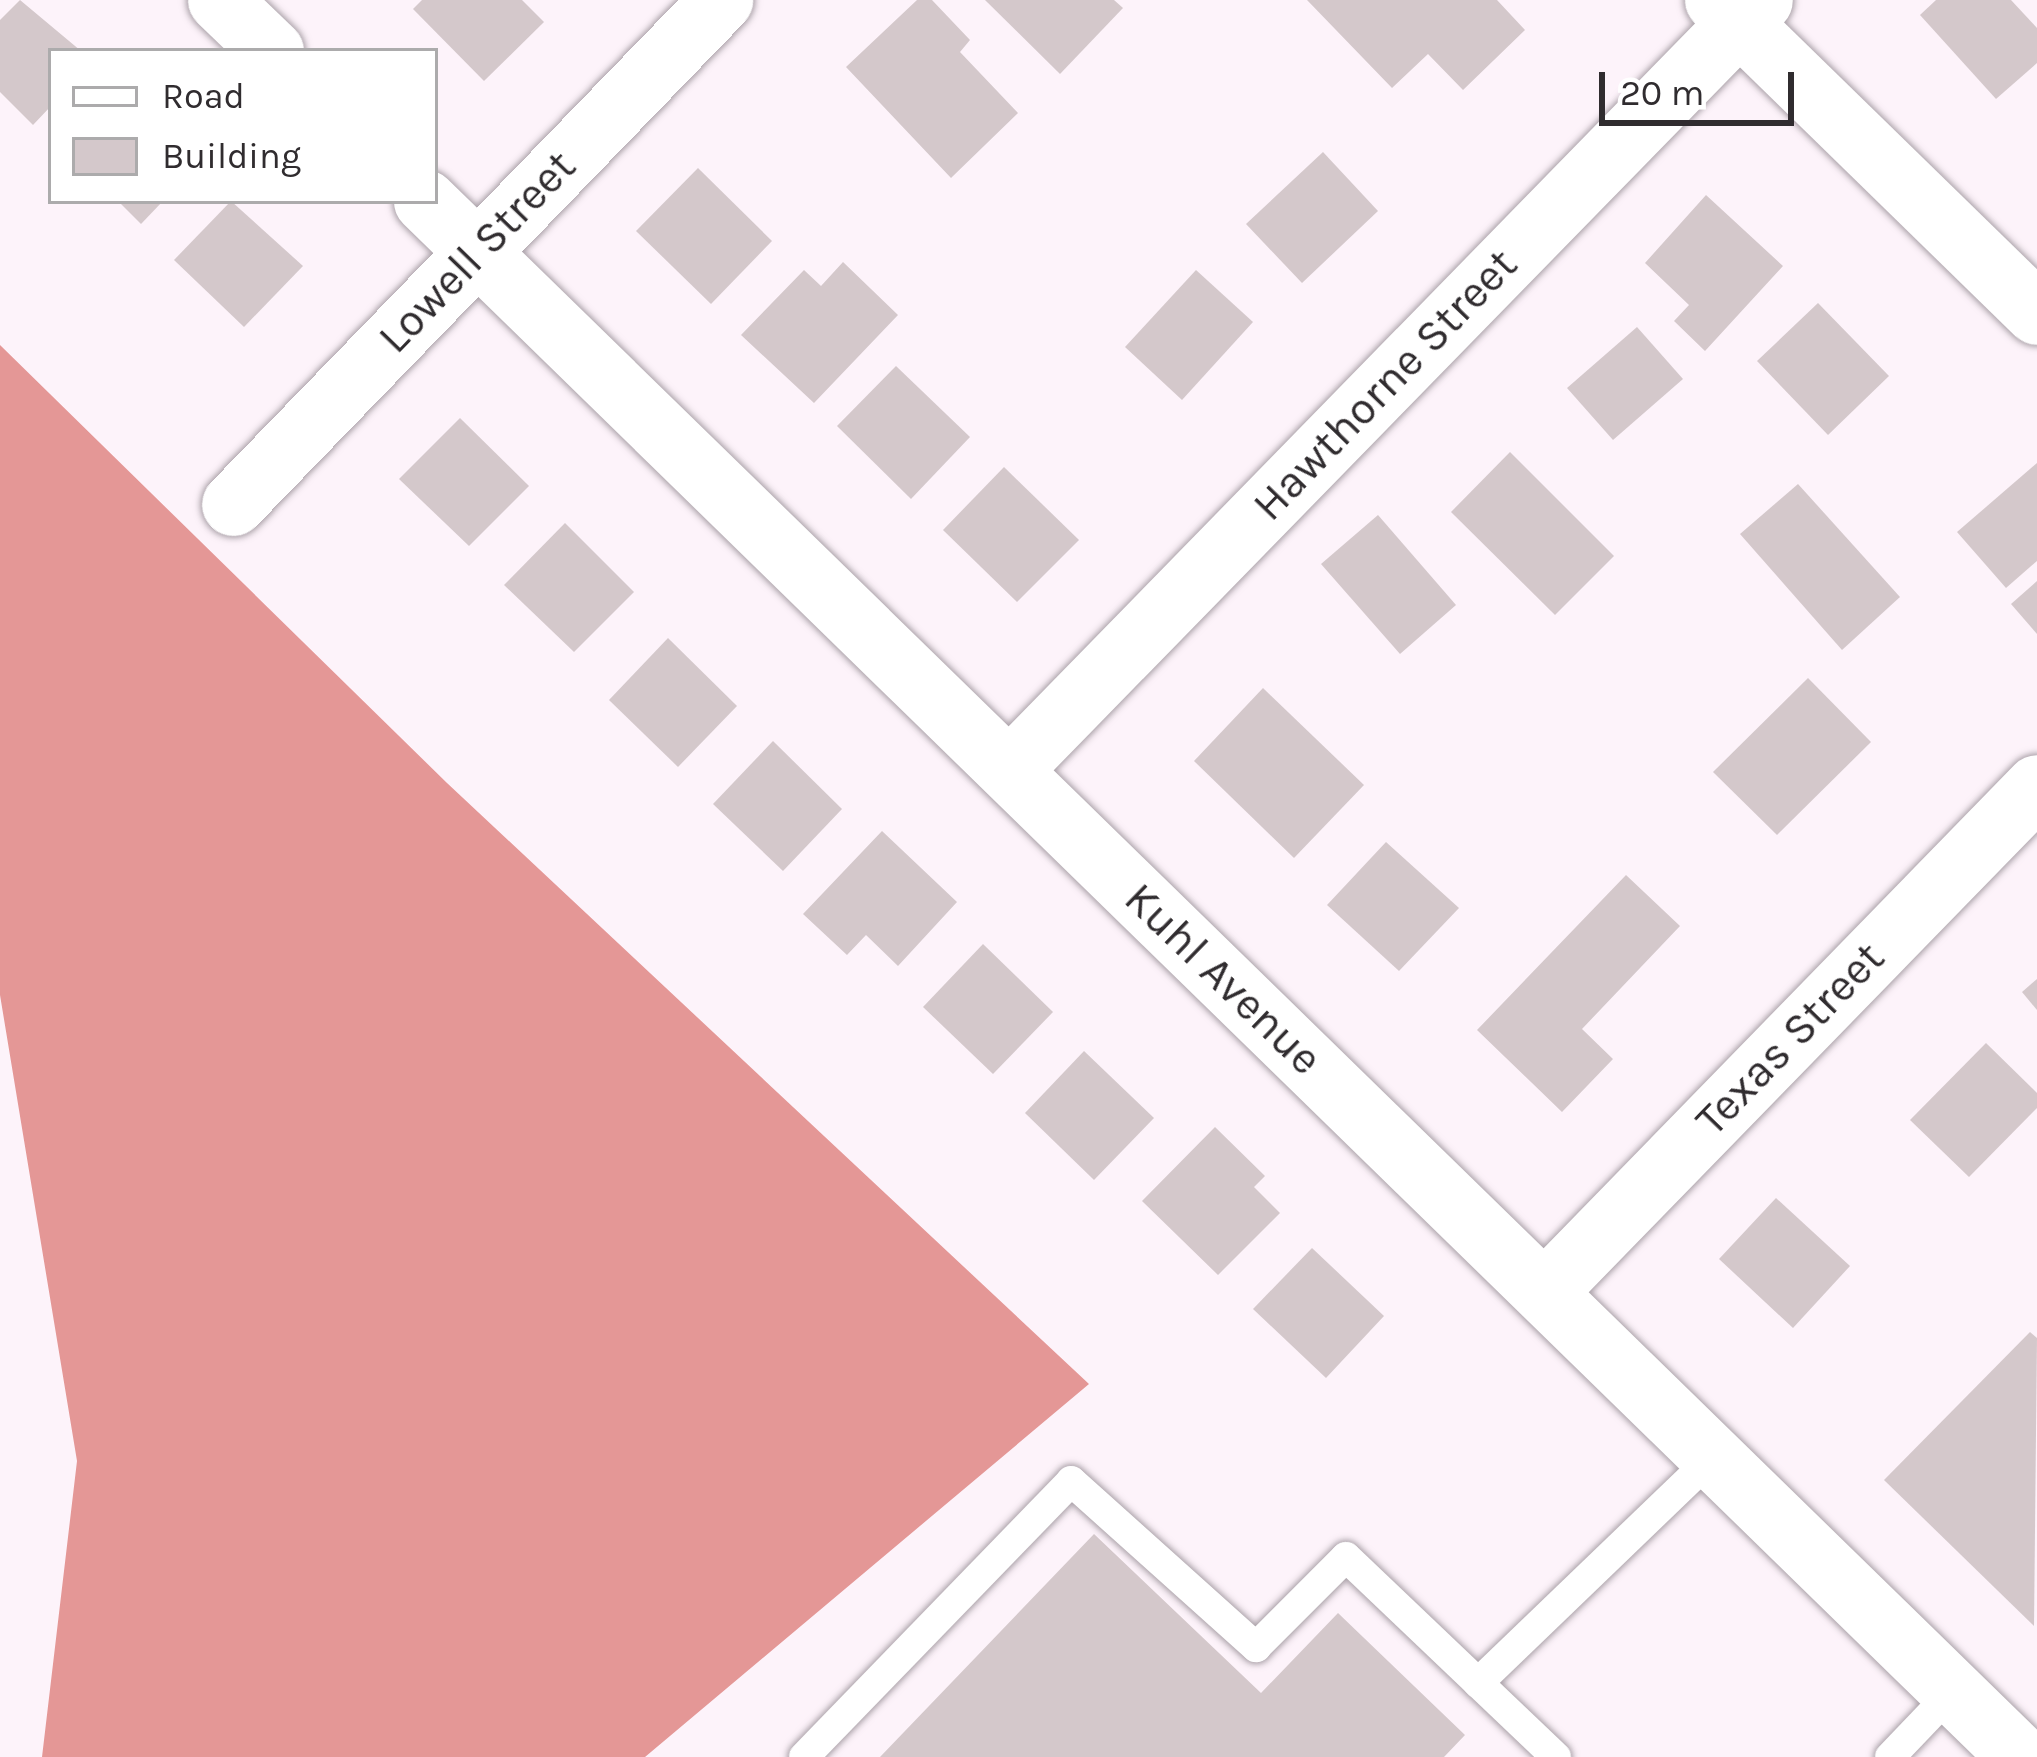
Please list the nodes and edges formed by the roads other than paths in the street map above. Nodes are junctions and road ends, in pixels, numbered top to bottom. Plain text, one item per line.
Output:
1 (219, 0) edge
2 (721, 0) edge
3 (1738, 8) edge
4 (269, 48) edge
5 (428, 204) edge
6 (477, 251) junction
7 (2037, 314) edge
8 (232, 504) dead end
9 (1009, 770) junction
10 (2037, 786) edge
11 (1544, 1292) junction
12 (1715, 1456) junction
13 (1478, 1684) junction
14 (1953, 1691) junction
15 (804, 1757) edge
16 (1556, 1757) edge
17 (1890, 1757) edge
18 (2020, 1757) edge

1 - 4 street
2 - 6 street, Lowell Street
3 - 7 street
3 - 9 street, Hawthorne Street
5 - 6 street, Kuhl Avenue
6 - 8 street, Lowell Street
6 - 9 street, Kuhl Avenue
9 - 11 street, Kuhl Avenue
10 - 11 street, Texas Street
11 - 12 street, Kuhl Avenue
12 - 13 lane
12 - 14 street, Kuhl Avenue
13 - 15 lane
13 - 16 lane
14 - 17 lane
14 - 18 street, Kuhl Avenue

